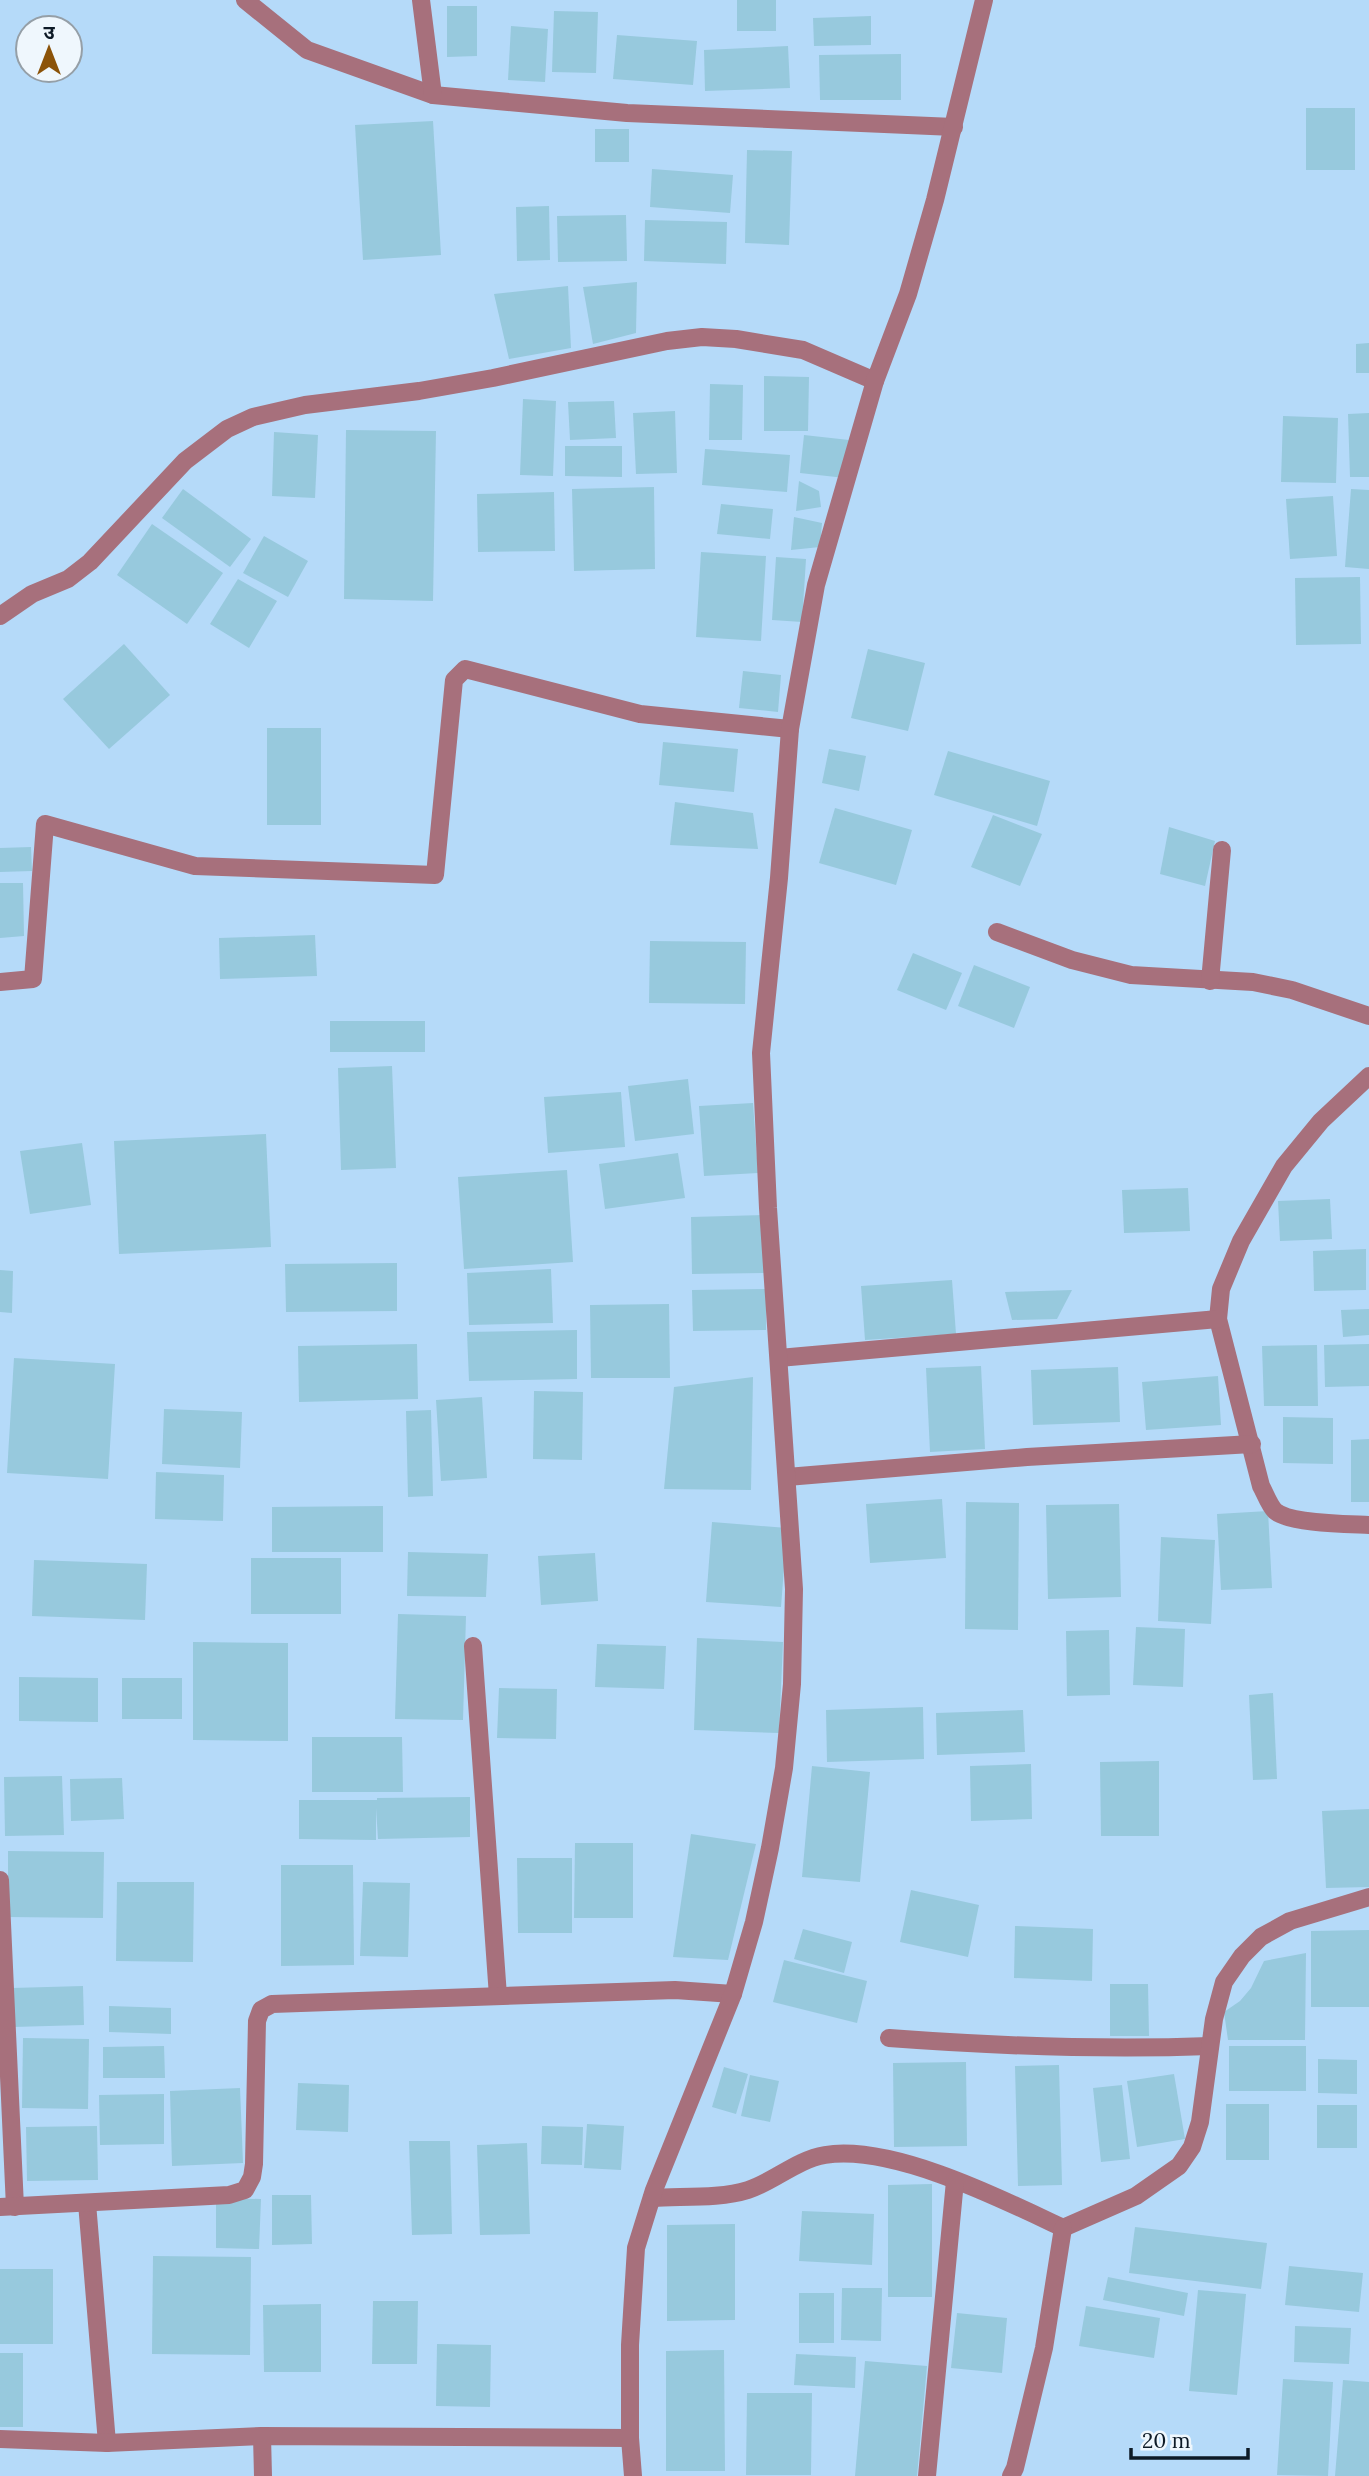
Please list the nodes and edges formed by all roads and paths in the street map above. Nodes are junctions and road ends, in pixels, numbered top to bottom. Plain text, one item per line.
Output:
1 (245, 0) edge
2 (421, 0) edge
3 (984, 0) edge
4 (433, 95) junction
5 (954, 127) junction
6 (875, 381) junction
7 (0, 616) edge
8 (789, 729) junction
9 (1222, 850) dead end
10 (997, 932) dead end
11 (1210, 981) junction
12 (0, 982) edge
13 (1369, 1016) edge
14 (1369, 1076) edge
15 (1218, 1319) junction
16 (779, 1358) junction
17 (1252, 1444) junction
18 (787, 1477) junction
19 (1369, 1525) edge
20 (473, 1646) dead end
21 (0, 1880) edge
22 (1369, 1897) edge
23 (733, 1994) junction
24 (498, 1996) junction
25 (889, 2038) dead end
26 (1210, 2046) junction
27 (955, 2181) junction
28 (652, 2197) junction
29 (87, 2203) junction
30 (7, 2207) edge
31 (1063, 2228) junction
32 (262, 2436) junction
33 (630, 2438) junction
34 (0, 2439) edge
35 (107, 2443) junction
36 (263, 2476) edge
37 (633, 2476) edge
38 (927, 2476) edge
39 (1011, 2476) edge

1 - 4 street
2 - 4 street
3 - 5 street
4 - 5 street
5 - 6 street
6 - 7 street
6 - 8 street
8 - 12 street
8 - 16 street
9 - 11 street
10 - 11 street
11 - 13 street
14 - 15 street
15 - 16 street
15 - 17 street
16 - 18 street
17 - 18 street
17 - 19 street
18 - 23 street
20 - 24 street
21 - 30 street
22 - 26 street
23 - 24 street
23 - 28 street
24 - 29 street
25 - 26 street
26 - 31 street
27 - 28 street
27 - 31 street
27 - 38 street
28 - 33 street
29 - 30 street
29 - 35 street
31 - 39 street
32 - 33 street
32 - 35 street
32 - 36 street
33 - 37 street
34 - 35 street

